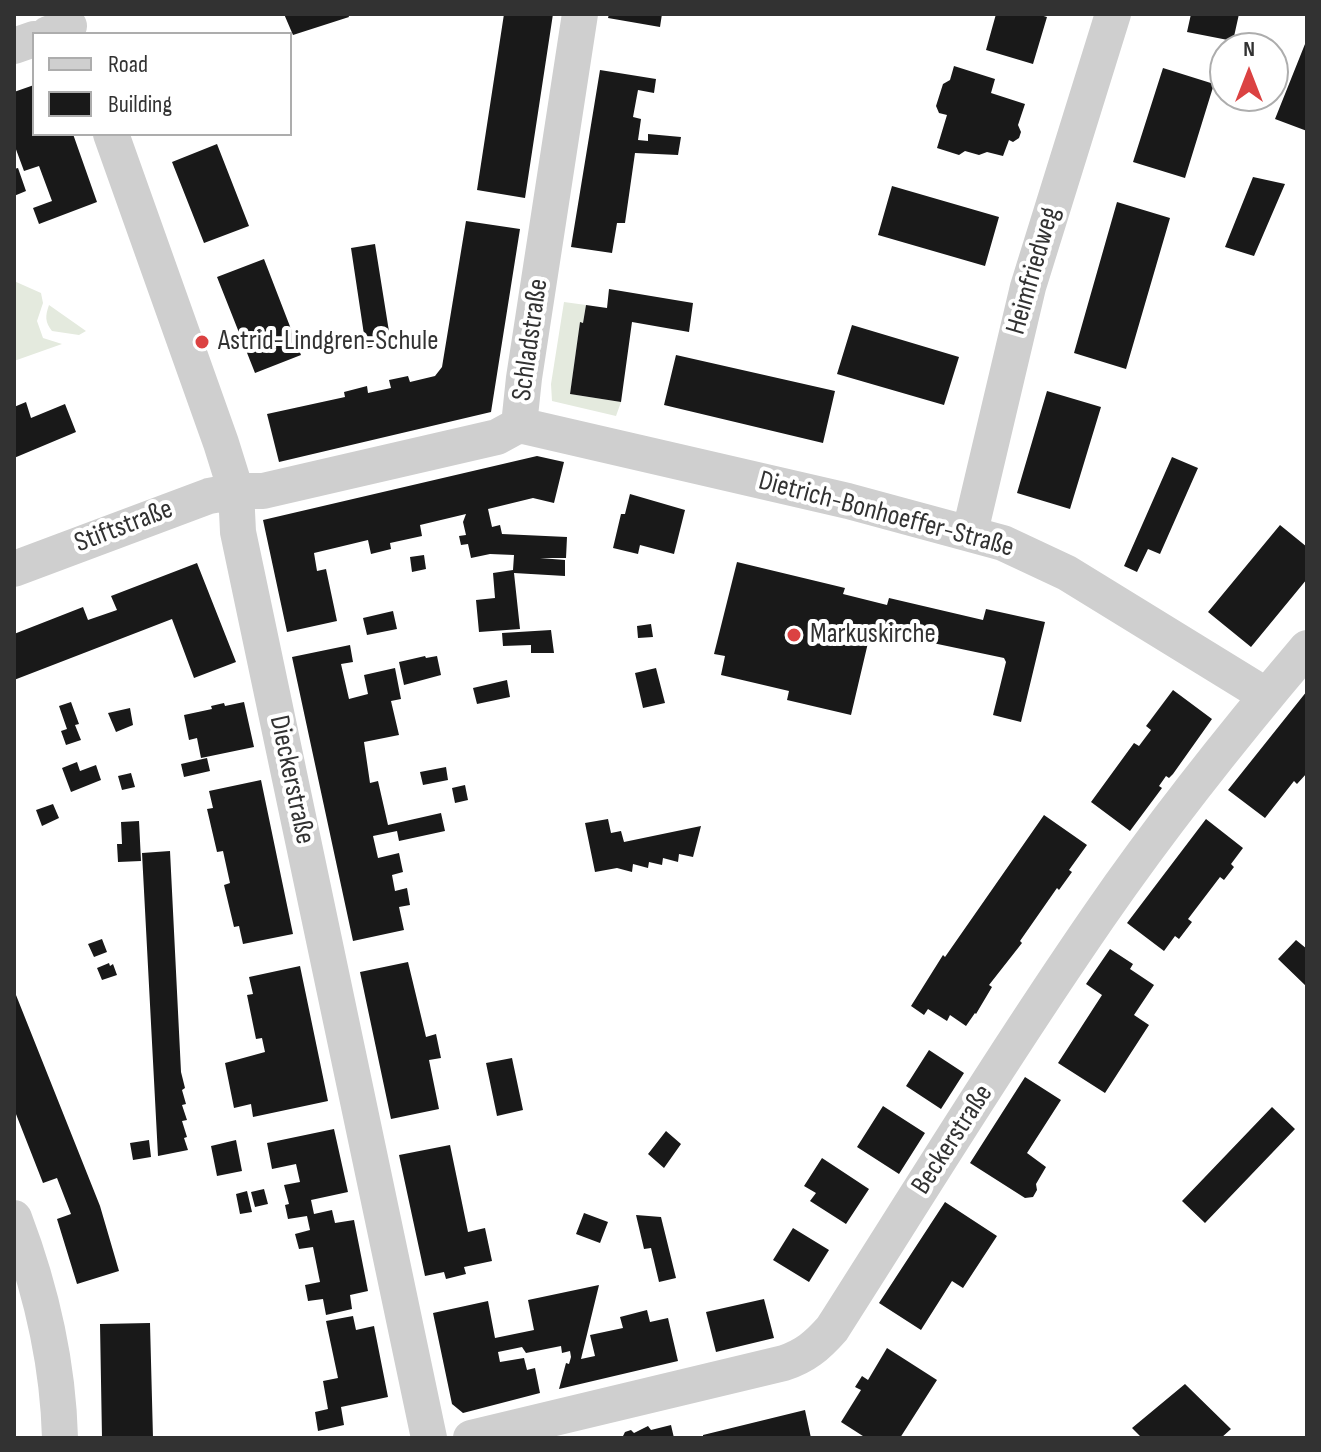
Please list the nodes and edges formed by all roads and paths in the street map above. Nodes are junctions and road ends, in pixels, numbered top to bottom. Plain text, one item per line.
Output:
1 (580, 14) edge
2 (1113, 14) edge
3 (112, 136) edge
4 (519, 425) junction
5 (236, 491) junction
6 (970, 532) junction
7 (14, 569) edge
8 (1307, 648) edge
9 (1267, 696) junction
10 (14, 1218) edge
11 (60, 1438) edge
12 (429, 1438) edge
13 (471, 1438) edge

1 - 4 street, Schladstraße
2 - 6 street, Heimfriedweg
3 - 5 street, Dieckerstraße
4 - 5 street, Schladstraße
4 - 6 street, Dietrich-Bonhoeffer-Straße
5 - 7 street, Stiftstraße
5 - 12 street, Dieckerstraße
6 - 9 street, Dietrich-Bonhoeffer-Straße
8 - 9 street, Beckerstraße
9 - 13 street, Beckerstraße
10 - 11 street

